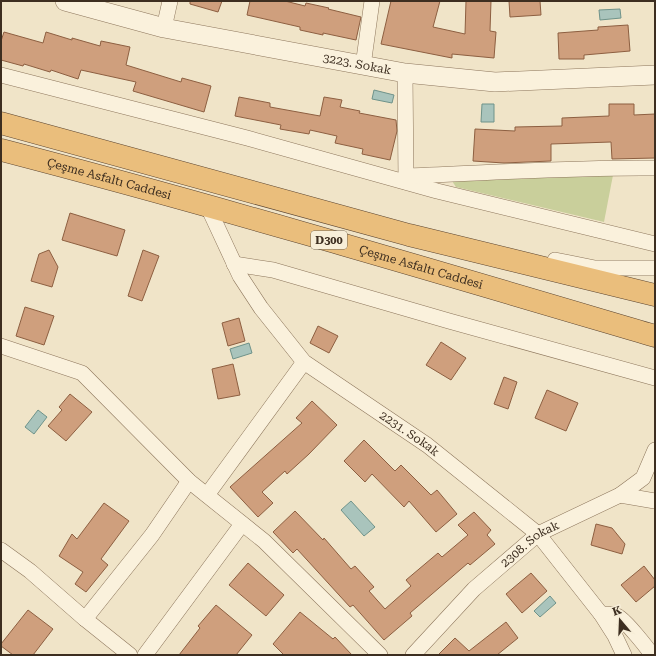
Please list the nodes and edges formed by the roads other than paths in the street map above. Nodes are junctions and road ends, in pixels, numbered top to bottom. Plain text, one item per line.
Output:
1 (65, 1) edge
2 (170, 1) edge
3 (372, 1) edge
4 (164, 28) junction
5 (363, 66) junction
6 (405, 73) junction
7 (1, 75) edge
8 (655, 76) edge
9 (1, 122) edge
10 (1, 150) edge
11 (655, 168) edge
12 (407, 179) junction
13 (207, 205) junction
14 (409, 234) junction
15 (655, 243) edge
16 (234, 264) junction
17 (655, 268) edge
18 (655, 295) edge
19 (655, 336) edge
20 (1, 346) edge
21 (304, 362) junction
22 (655, 378) edge
23 (655, 450) edge
24 (189, 481) junction
25 (207, 495) junction
26 (620, 495) junction
27 (655, 501) edge
28 (242, 524) junction
29 (538, 534) junction
30 (1, 550) edge
31 (602, 614) junction
32 (85, 619) junction
33 (130, 655) edge
34 (145, 655) edge
35 (380, 655) edge
36 (413, 655) edge
37 (624, 655) edge
38 (652, 655) edge

1 - 4 street, 3223. Sokak
2 - 4 street
3 - 5 street
4 - 5 street, 3223. Sokak
5 - 6 street, 3223. Sokak
6 - 8 street, 3223. Sokak
6 - 12 street
7 - 12 street
9 - 14 highway, D300
10 - 13 highway, Çeşme Asfaltı Caddesi / D300
11 - 12 street
12 - 15 street
13 - 16 street, 2231. Sokak
13 - 19 highway, Çeşme Asfaltı Caddesi / D300
14 - 17 street
14 - 18 highway, D300
16 - 21 street, 2231. Sokak
16 - 22 street
20 - 24 street
21 - 25 street
21 - 29 street, 2231. Sokak
23 - 26 street, 2308. Sokak
24 - 25 street
24 - 32 street
25 - 28 street
26 - 27 street
26 - 29 street, 2308. Sokak
28 - 34 street
28 - 35 street
29 - 31 street, 2231. Sokak
29 - 36 street, 2308. Sokak
30 - 32 street
31 - 37 street, 2231. Sokak
31 - 38 street
32 - 33 street

